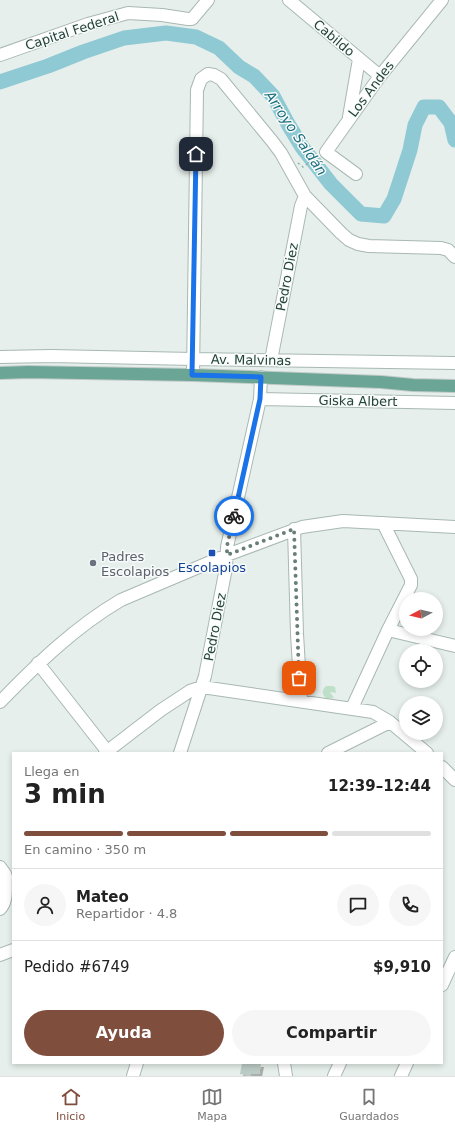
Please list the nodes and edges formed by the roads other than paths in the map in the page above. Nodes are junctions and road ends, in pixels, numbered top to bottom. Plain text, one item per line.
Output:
1 (208, 0) edge
2 (289, 0) edge
3 (442, 0) edge
4 (0, 55) edge
5 (359, 59) junction
6 (380, 76) junction
7 (349, 119) junction
8 (356, 174) dead end
9 (305, 196) junction
10 (454, 256) edge
11 (0, 357) edge
12 (193, 359) junction
13 (271, 360) junction
14 (455, 363) edge
15 (0, 373) edge
16 (192, 375) junction
17 (0, 378) edge
18 (261, 380) junction
19 (455, 386) edge
20 (260, 399) junction
21 (455, 403) edge
22 (383, 523) junction
23 (455, 527) edge
24 (294, 529) junction
25 (227, 555) junction
26 (388, 630) junction
27 (455, 646) edge
28 (38, 663) junction
29 (202, 687) junction
30 (301, 700) junction
31 (0, 702) edge
32 (352, 708) junction
33 (390, 722) junction
34 (106, 752) edge
35 (181, 752) edge
36 (330, 752) edge
37 (426, 752) edge
38 (443, 768) edge
39 (455, 780) edge
40 (0, 866) edge
41 (0, 909) edge
42 (12, 950) edge
43 (0, 955) edge
44 (455, 957) edge
45 (443, 978) edge
46 (137, 1064) edge
47 (284, 1064) edge
48 (340, 1064) edge
49 (407, 1064) edge
50 (133, 1076) edge
51 (286, 1076) edge
52 (334, 1076) edge
53 (401, 1076) edge

1 - 4 street, Capital Federal
2 - 5 street, Cabildo
3 - 6 street, Los Andes
5 - 6 street, Cabildo
5 - 7 street
6 - 7 street, Los Andes
7 - 8 street, Los Andes
9 - 10 street
9 - 12 street
9 - 13 street, Pedro Diez
11 - 12 street, Av. Malvinas
12 - 13 street, Av. Malvinas
12 - 16 street
13 - 14 street, Av. Malvinas
15 - 16 main road
16 - 18 main road
17 - 18 main road
18 - 19 main road
18 - 20 street, Pedro Diez
20 - 21 street, Giska Albert
20 - 25 street, Pedro Diez
22 - 23 street
22 - 24 street
22 - 26 street
24 - 25 street
24 - 30 street
25 - 28 street
25 - 29 street, Pedro Diez
26 - 27 street
26 - 32 street
28 - 31 street
28 - 34 street
29 - 30 street
29 - 34 street
29 - 35 street, Pedro Diez
30 - 32 street
32 - 33 street
33 - 36 street
33 - 37 street
38 - 39 street
40 - 41 street
42 - 43 street
44 - 45 street
46 - 50 street
47 - 51 street
48 - 52 street
49 - 53 street

